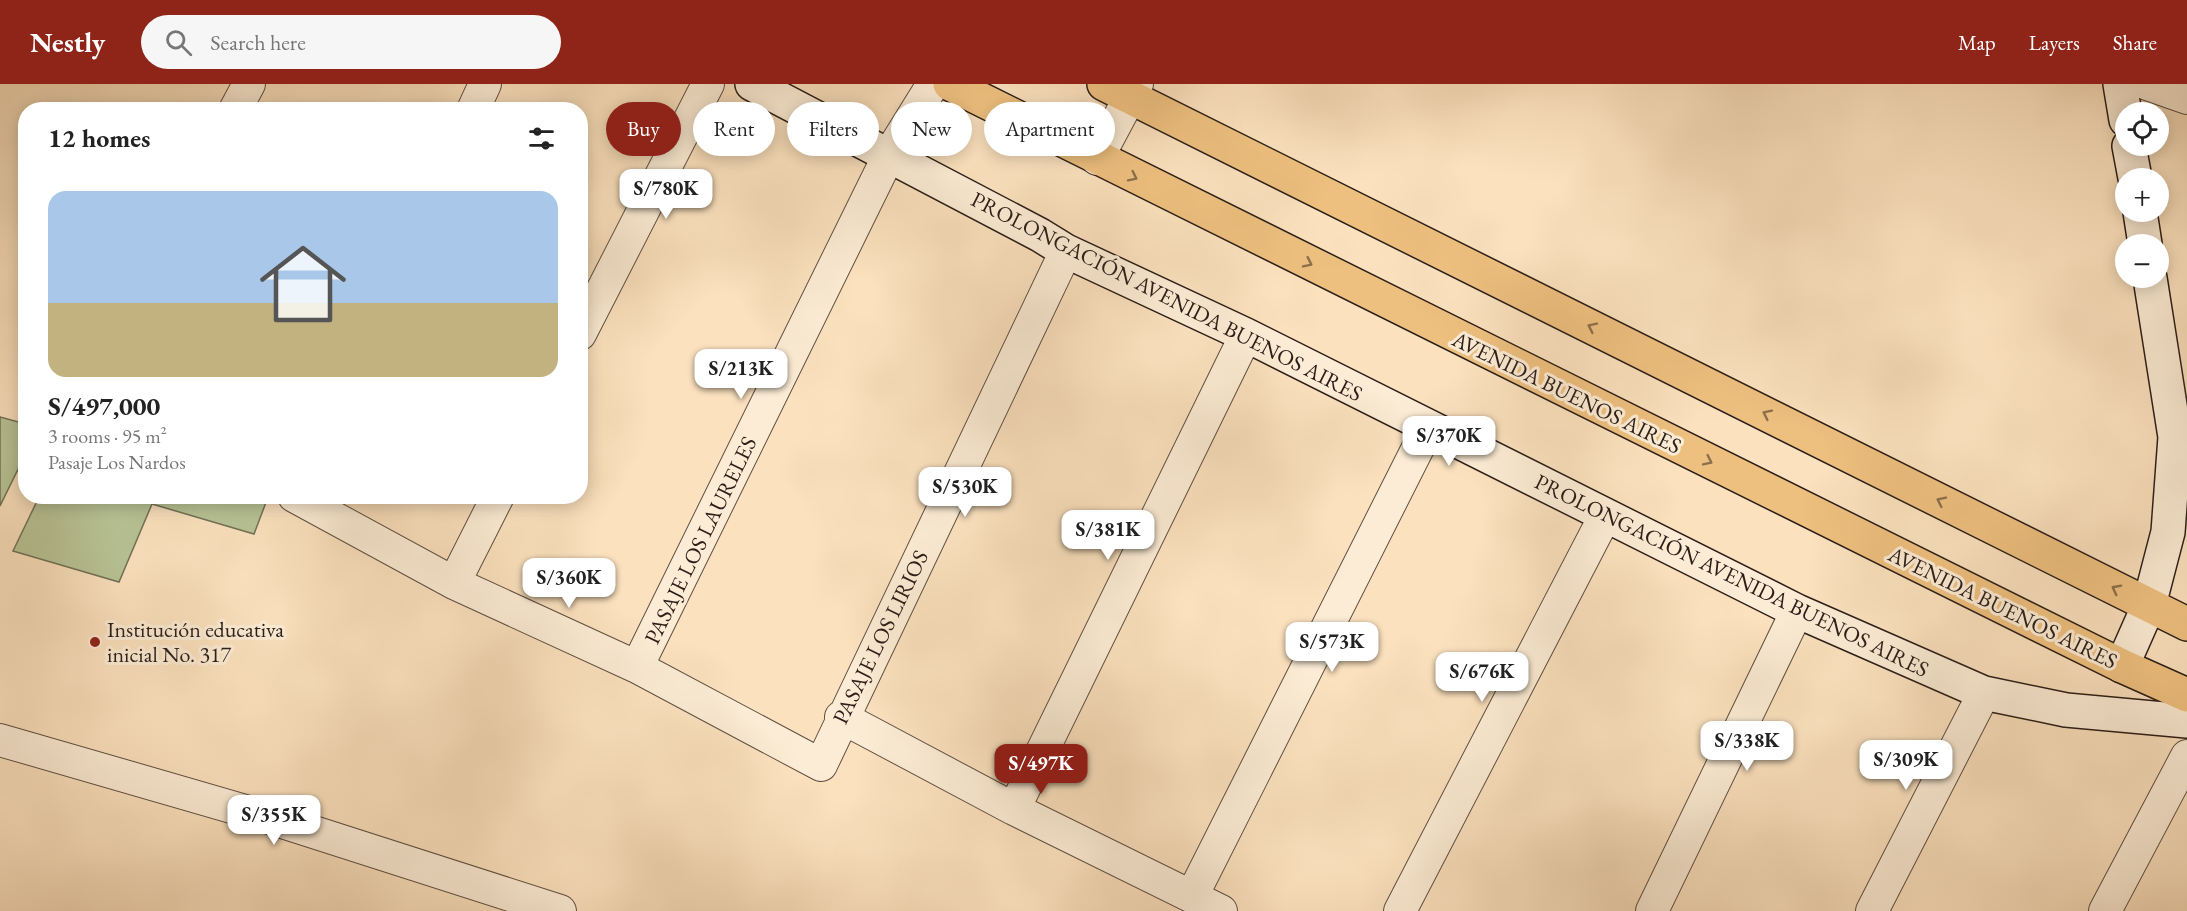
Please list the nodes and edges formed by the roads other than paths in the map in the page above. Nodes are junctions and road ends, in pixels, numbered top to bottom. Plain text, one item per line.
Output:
1 (249, 84) edge
2 (485, 84) edge
3 (708, 84) edge
4 (752, 84) edge
5 (933, 84) edge
6 (950, 84) edge
7 (2120, 84) edge
8 (2147, 84) edge
9 (1124, 88) edge
10 (2187, 98) edge
11 (239, 102) edge
12 (477, 102) edge
13 (2123, 102) edge
14 (889, 154) junction
15 (1097, 159) junction
16 (1066, 251) junction
17 (2152, 288) edge
18 (588, 318) edge
19 (1246, 336) junction
20 (1428, 428) junction
21 (2181, 446) edge
22 (309, 504) edge
23 (494, 504) edge
24 (1605, 516) junction
25 (454, 583) junction
26 (2149, 605) junction
27 (2187, 609) edge
28 (1797, 611) junction
29 (2187, 624) edge
30 (2122, 666) junction
31 (637, 667) junction
32 (1983, 693) junction
33 (2187, 695) edge
34 (841, 717) junction
35 (2187, 722) edge
36 (0, 740) edge
37 (2184, 770) edge
38 (1014, 809) junction
39 (1192, 896) junction
40 (560, 911) edge
41 (1221, 911) edge
42 (1400, 911) edge
43 (1652, 911) edge
44 (1872, 911) edge
45 (2105, 911) edge

1 - 11 street
2 - 12 street
3 - 18 street
4 - 14 street, PROLONGACIÓN AVENIDA BUENOS AIRES
5 - 14 street, PASAJE LOS LAURELES
6 - 15 main road, AVENIDA BUENOS AIRES
7 - 13 street
8 - 10 street
9 - 15 street
26 -> 9 main road
14 - 16 street, PROLONGACIÓN AVENIDA BUENOS AIRES
14 - 31 street, PASAJE LOS LAURELES
15 -> 30 main road, AVENIDA BUENOS AIRES
16 - 19 street, PROLONGACIÓN AVENIDA BUENOS AIRES
16 - 34 street, PASAJE LOS LIRIOS
17 - 21 street
19 - 20 street, PROLONGACIÓN AVENIDA BUENOS AIRES
19 - 38 street
20 - 24 street, PROLONGACIÓN AVENIDA BUENOS AIRES
20 - 39 street
21 - 26 street
22 - 25 street
23 - 25 street
24 - 28 street, PROLONGACIÓN AVENIDA BUENOS AIRES
24 - 42 street
25 - 31 street
26 - 27 main road
26 - 29 main road
26 - 30 street
28 - 32 street, PROLONGACIÓN AVENIDA BUENOS AIRES
28 - 43 street
30 - 33 main road, AVENIDA BUENOS AIRES
31 - 34 street, PASAJE LOS LIRIOS
32 - 35 street, PROLONGACIÓN AVENIDA BUENOS AIRES
32 - 44 street
34 - 38 street
36 - 40 street
37 - 45 street
38 - 39 street
39 - 41 street

